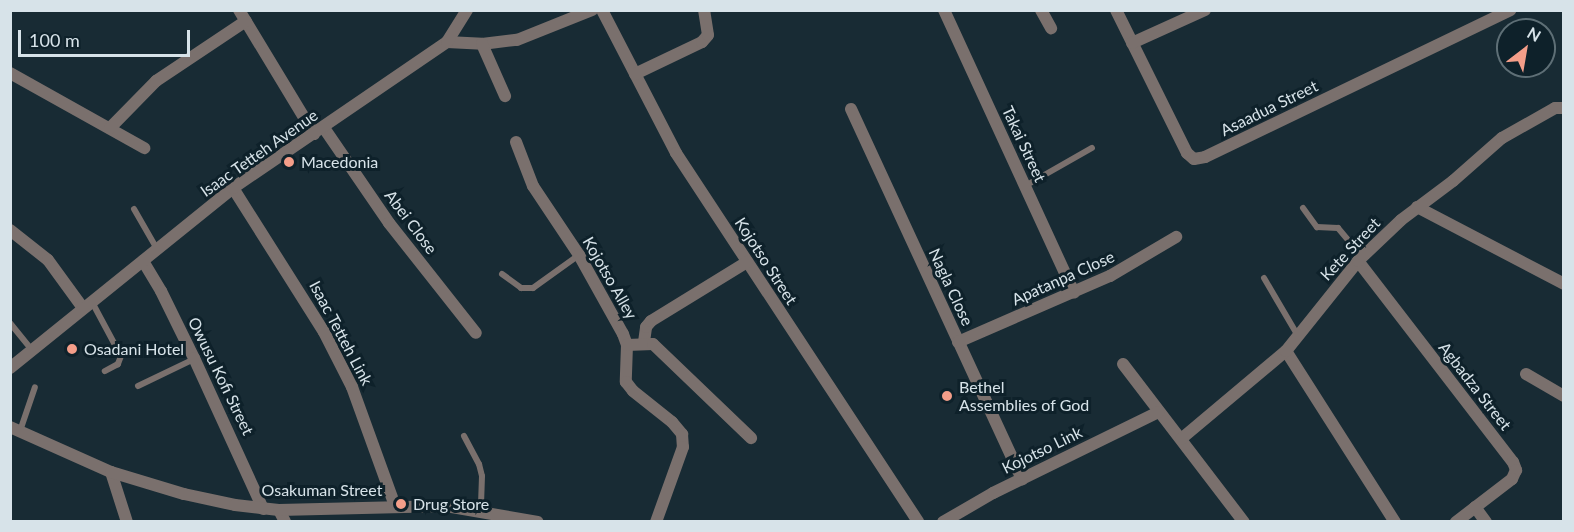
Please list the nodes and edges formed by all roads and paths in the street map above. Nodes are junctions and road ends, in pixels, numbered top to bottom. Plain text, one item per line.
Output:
1 (467, 10) edge
2 (592, 10) edge
3 (602, 10) edge
4 (704, 10) edge
5 (944, 10) edge
6 (1041, 10) edge
7 (1116, 10) edge
8 (1204, 10) edge
9 (1510, 10) edge
10 (242, 16) edge
11 (1051, 27) dead end
12 (447, 42) junction
13 (1132, 43) junction
14 (482, 44) junction
15 (10, 74) edge
16 (635, 74) junction
17 (505, 96) dead end
18 (851, 109) dead end
19 (1563, 109) edge
20 (110, 128) junction
21 (319, 131) junction
22 (516, 142) dead end
23 (144, 148) dead end
24 (1092, 148) dead end
25 (1025, 186) junction
26 (232, 188) junction
27 (1417, 207) junction
28 (1303, 208) dead end
29 (134, 209) dead end
30 (10, 230) edge
31 (1176, 237) dead end
32 (158, 249) junction
33 (579, 255) junction
34 (1360, 259) junction
35 (143, 261) junction
36 (747, 262) junction
37 (502, 274) dead end
38 (1264, 278) dead end
39 (1563, 284) edge
40 (1074, 292) junction
41 (88, 305) junction
42 (10, 323) edge
43 (476, 333) dead end
44 (1298, 336) junction
45 (644, 342) junction
46 (958, 342) junction
47 (627, 345) junction
48 (32, 351) junction
49 (1286, 351) junction
50 (194, 358) junction
51 (1123, 364) dead end
52 (10, 368) edge
53 (105, 371) dead end
54 (1526, 374) dead end
55 (138, 386) dead end
56 (36, 387) dead end
57 (1563, 396) edge
58 (1158, 412) junction
59 (15, 429) edge
60 (464, 436) dead end
61 (751, 438) dead end
62 (1181, 439) junction
63 (111, 472) junction
64 (1022, 479) junction
65 (395, 506) junction
66 (1475, 507) junction
67 (263, 509) junction
68 (481, 510) junction
69 (282, 516) edge
70 (127, 522) edge
71 (538, 522) edge
72 (656, 522) edge
73 (918, 522) edge
74 (943, 522) edge
75 (1244, 522) edge
76 (1395, 522) edge
77 (1456, 522) edge
78 (1486, 522) edge

1 - 12 street, Isaac Tetteh Avenue
2 - 14 street
3 - 16 street, Kojotso Street
4 - 16 street
5 - 25 street, Takai Street
6 - 11 street
7 - 13 street, Asaadua Street
8 - 13 street
9 - 13 street, Asaadua Street
10 - 20 street
10 - 21 street, Abei Close
12 - 14 street
12 - 21 street, Isaac Tetteh Avenue
14 - 17 street
15 - 20 street
16 - 36 street, Kojotso Street
18 - 46 street, Nagla Close
19 - 27 street, Kete Street
20 - 23 street
21 - 26 street, Isaac Tetteh Avenue
21 - 43 street, Abei Close
22 - 33 street, Kojotso Alley
24 - 25 lane
25 - 40 street, Takai Street
26 - 32 street, Isaac Tetteh Avenue
26 - 65 street, Isaac Tetteh Link
27 - 34 street, Kete Street
27 - 39 street
28 - 34 lane
29 - 32 lane
30 - 41 street
31 - 40 street, Apatanpa Close
32 - 35 street, Isaac Tetteh Avenue
33 - 37 lane
33 - 47 street, Kojotso Alley
34 - 44 street, Kete Street
34 - 66 street, Agbadza Street
35 - 41 street, Isaac Tetteh Avenue
35 - 50 street, Owusu Kofi Street
36 - 45 street
36 - 73 street, Kojotso Street
38 - 44 lane
40 - 46 street, Apatanpa Close
41 - 48 street, Isaac Tetteh Avenue
41 - 53 lane
42 - 48 lane
44 - 49 street, Kete Street
45 - 47 street
45 - 61 street
46 - 64 street, Nagla Close
47 - 72 street, Kojotso Alley
48 - 52 street, Isaac Tetteh Avenue
49 - 62 street, Kete Street
49 - 76 street
50 - 55 lane
50 - 67 street, Owusu Kofi Street
51 - 58 street
54 - 57 street
56 - 59 lane
58 - 62 street
58 - 64 street, Kojotso Link
59 - 63 street, Osakuman Street
60 - 68 lane
62 - 75 street
63 - 67 street, Osakuman Street
63 - 70 street
64 - 74 street, Kojotso Link
65 - 68 street, Osakuman Street
65 - 69 street, Osakuman Street
66 - 77 street, Agbadza Street
66 - 78 street
67 - 69 street, Osakuman Street
68 - 71 street, Osakuman Street

